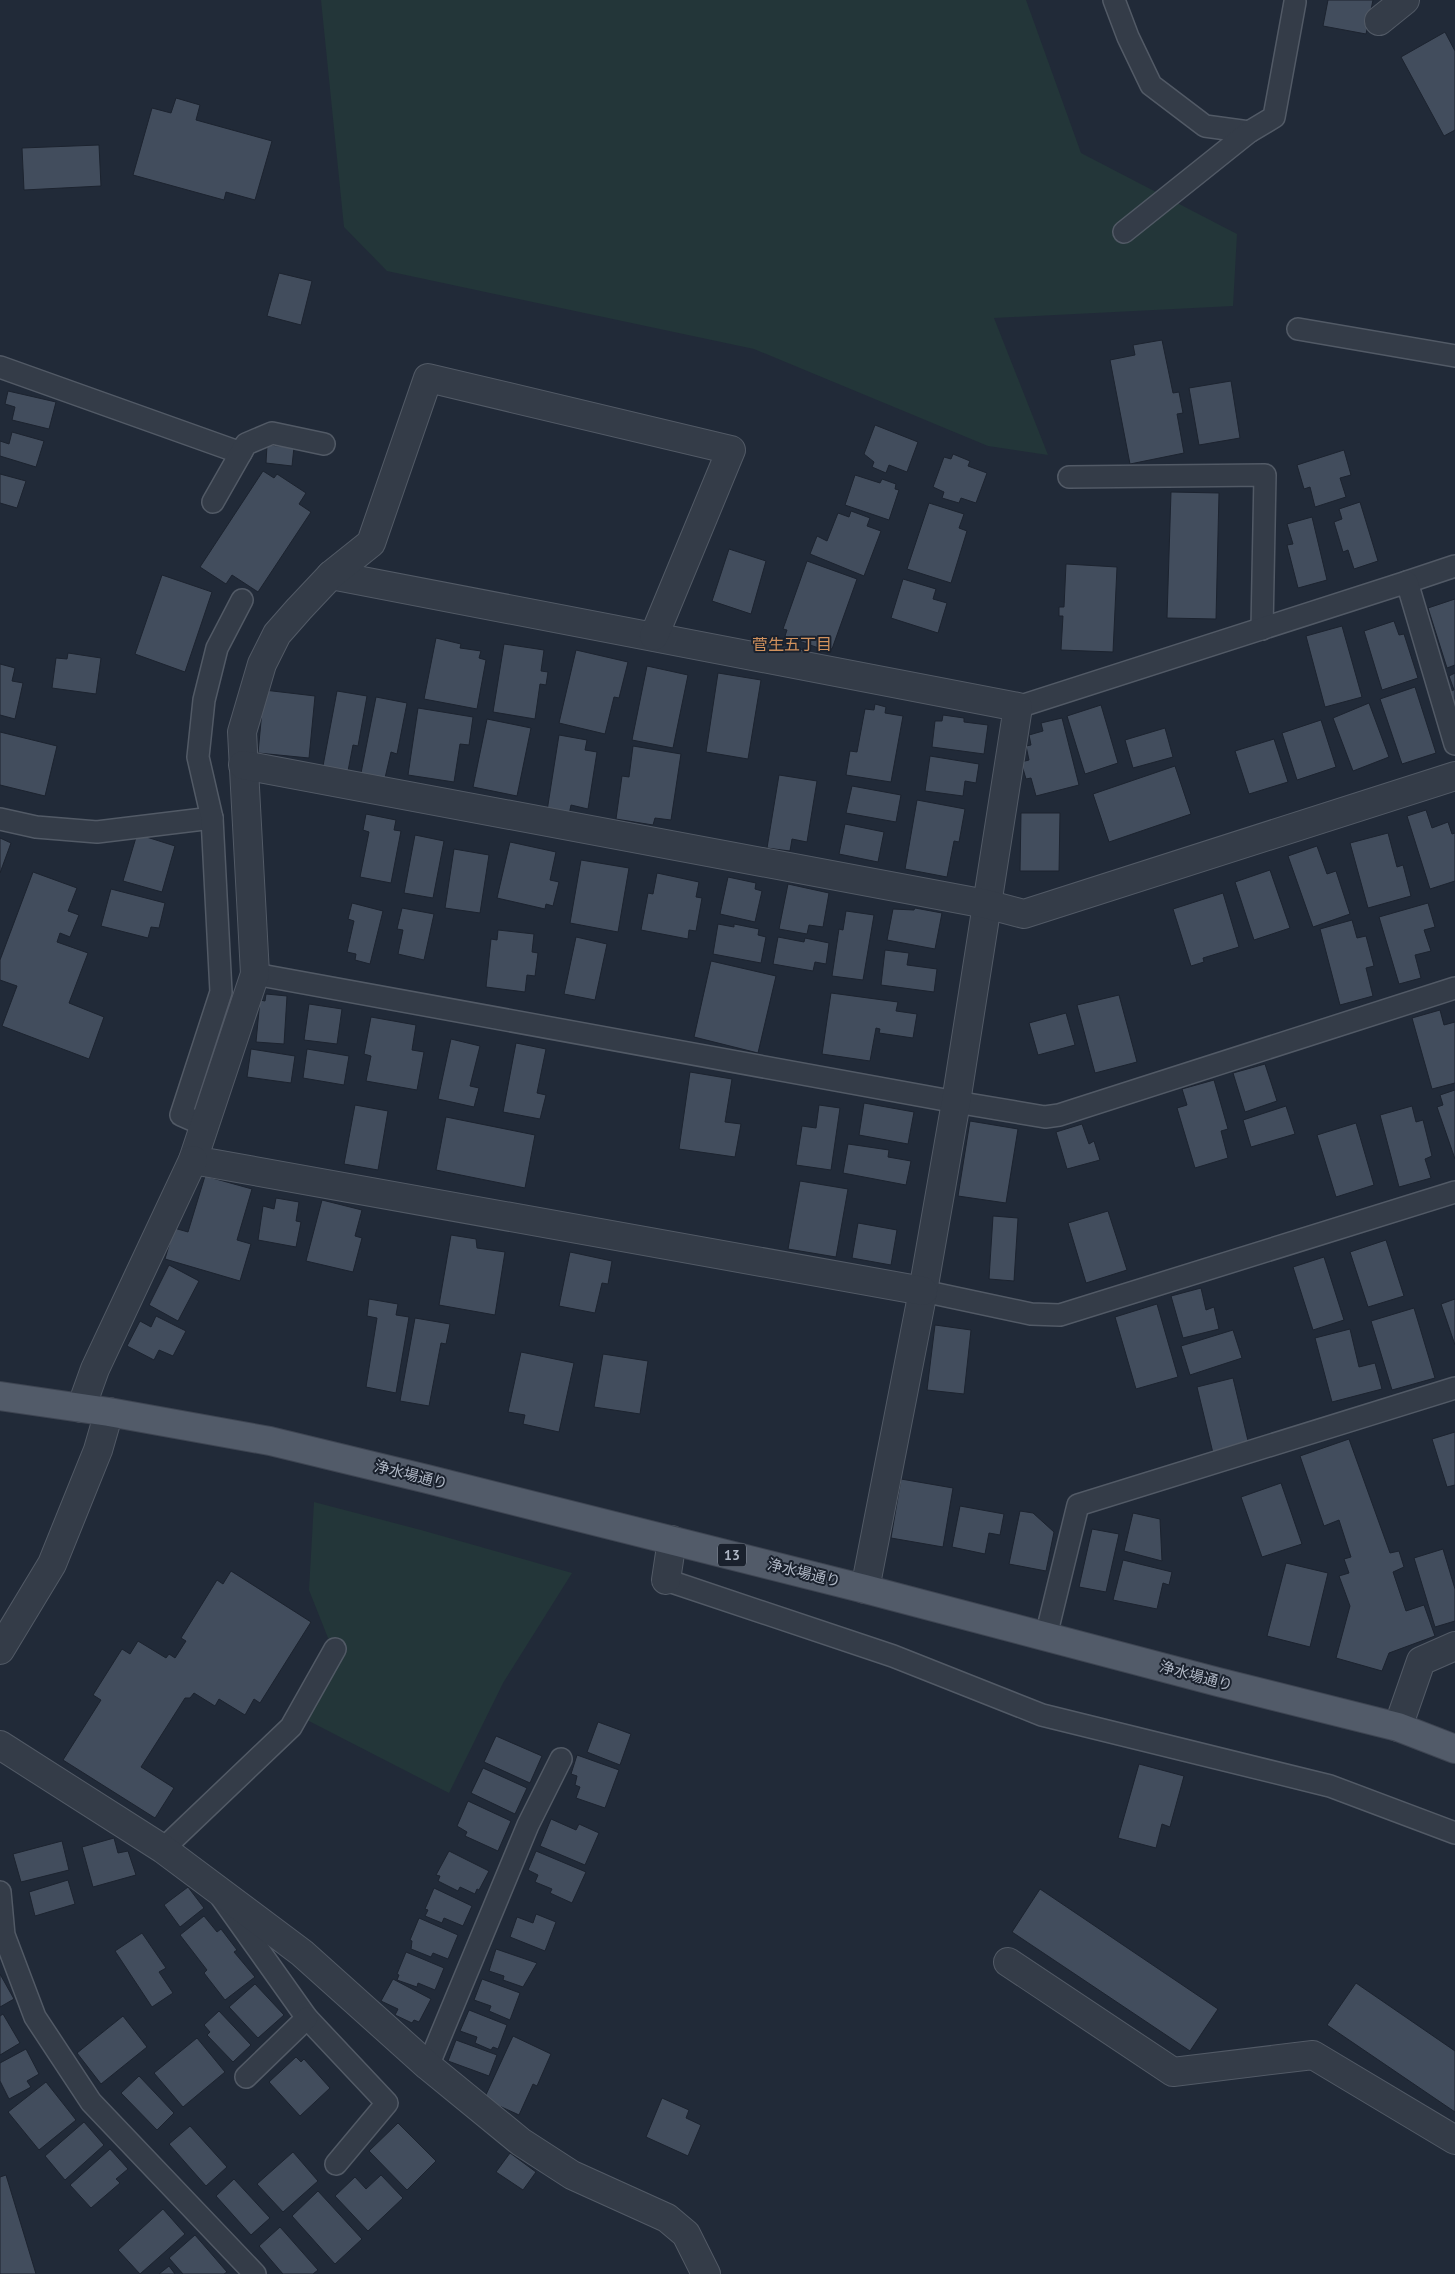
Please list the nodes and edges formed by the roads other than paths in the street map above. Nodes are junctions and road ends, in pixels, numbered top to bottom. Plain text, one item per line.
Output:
1 (1114, 0) edge
2 (1405, 0) edge
3 (1294, 2) dead end
4 (1379, 21) dead end
5 (1249, 132) junction
6 (1124, 232) dead end
7 (1298, 329) dead end
8 (1455, 356) edge
9 (0, 367) edge
10 (324, 444) dead end
11 (241, 453) junction
12 (1069, 477) dead end
13 (213, 502) dead end
14 (1455, 566) edge
15 (331, 575) junction
16 (1407, 582) junction
17 (242, 600) dead end
18 (1262, 629) junction
19 (654, 636) junction
20 (1018, 706) junction
21 (1455, 744) edge
22 (243, 765) junction
23 (1455, 776) edge
24 (212, 818) junction
25 (0, 820) edge
26 (986, 904) junction
27 (255, 974) junction
28 (1455, 988) edge
29 (956, 1102) junction
30 (206, 1126) junction
31 (193, 1160) junction
32 (1455, 1192) edge
33 (923, 1291) junction
34 (1455, 1388) edge
35 (0, 1396) edge
36 (81, 1408) junction
37 (109, 1412) junction
38 (672, 1540) junction
39 (666, 1580) joint
40 (865, 1589) junction
41 (1046, 1636) junction
42 (1455, 1646) edge
43 (335, 1649) dead end
44 (0, 1650) edge
45 (1398, 1727) junction
46 (0, 1745) edge
47 (1455, 1749) edge
48 (561, 1759) dead end
49 (1455, 1834) edge
50 (163, 1849) junction
51 (214, 1886) junction
52 (0, 1892) edge
53 (1008, 1962) dead end
54 (307, 2018) junction
55 (428, 2066) junction
56 (246, 2077) dead end
57 (1455, 2140) edge
58 (336, 2164) dead end
59 (255, 2274) edge
60 (706, 2274) edge

1 - 5 lane
2 - 4 street
3 - 5 lane
5 - 6 lane
7 - 8 lane
9 - 11 lane
10 - 11 lane
11 - 13 lane
12 - 18 lane
14 - 16 lane
15 - 19 street
15 - 19 street
15 - 22 street
16 - 18 lane
16 - 21 lane
17 - 24 lane
18 - 20 lane
19 - 20 street
20 - 26 street
22 - 26 street
22 - 27 street
23 - 26 street
24 - 25 lane
24 - 30 lane
26 - 29 street
27 - 29 lane
27 - 30 street
28 - 29 lane
29 - 33 street
30 - 31 street
31 - 33 street
31 - 36 street
32 - 33 lane
33 - 40 street
34 - 41 lane
35 - 36 main road, 浄水場通り / 13
36 - 37 main road, 浄水場通り / 13
37 - 38 main road, 浄水場通り / 13
37 - 44 street
38 - 39 street
38 - 40 main road, 浄水場通り / 13
39 - 49 lane
40 - 41 main road, 浄水場通り / 13
41 - 45 main road, 浄水場通り / 13
42 - 45 street
43 - 50 lane
45 - 47 main road, 浄水場通り / 13
46 - 50 street
48 - 55 lane
50 - 51 street
51 - 54 lane
51 - 55 street
52 - 59 lane
53 - 57 street
54 - 56 lane
54 - 58 lane
55 - 60 street

